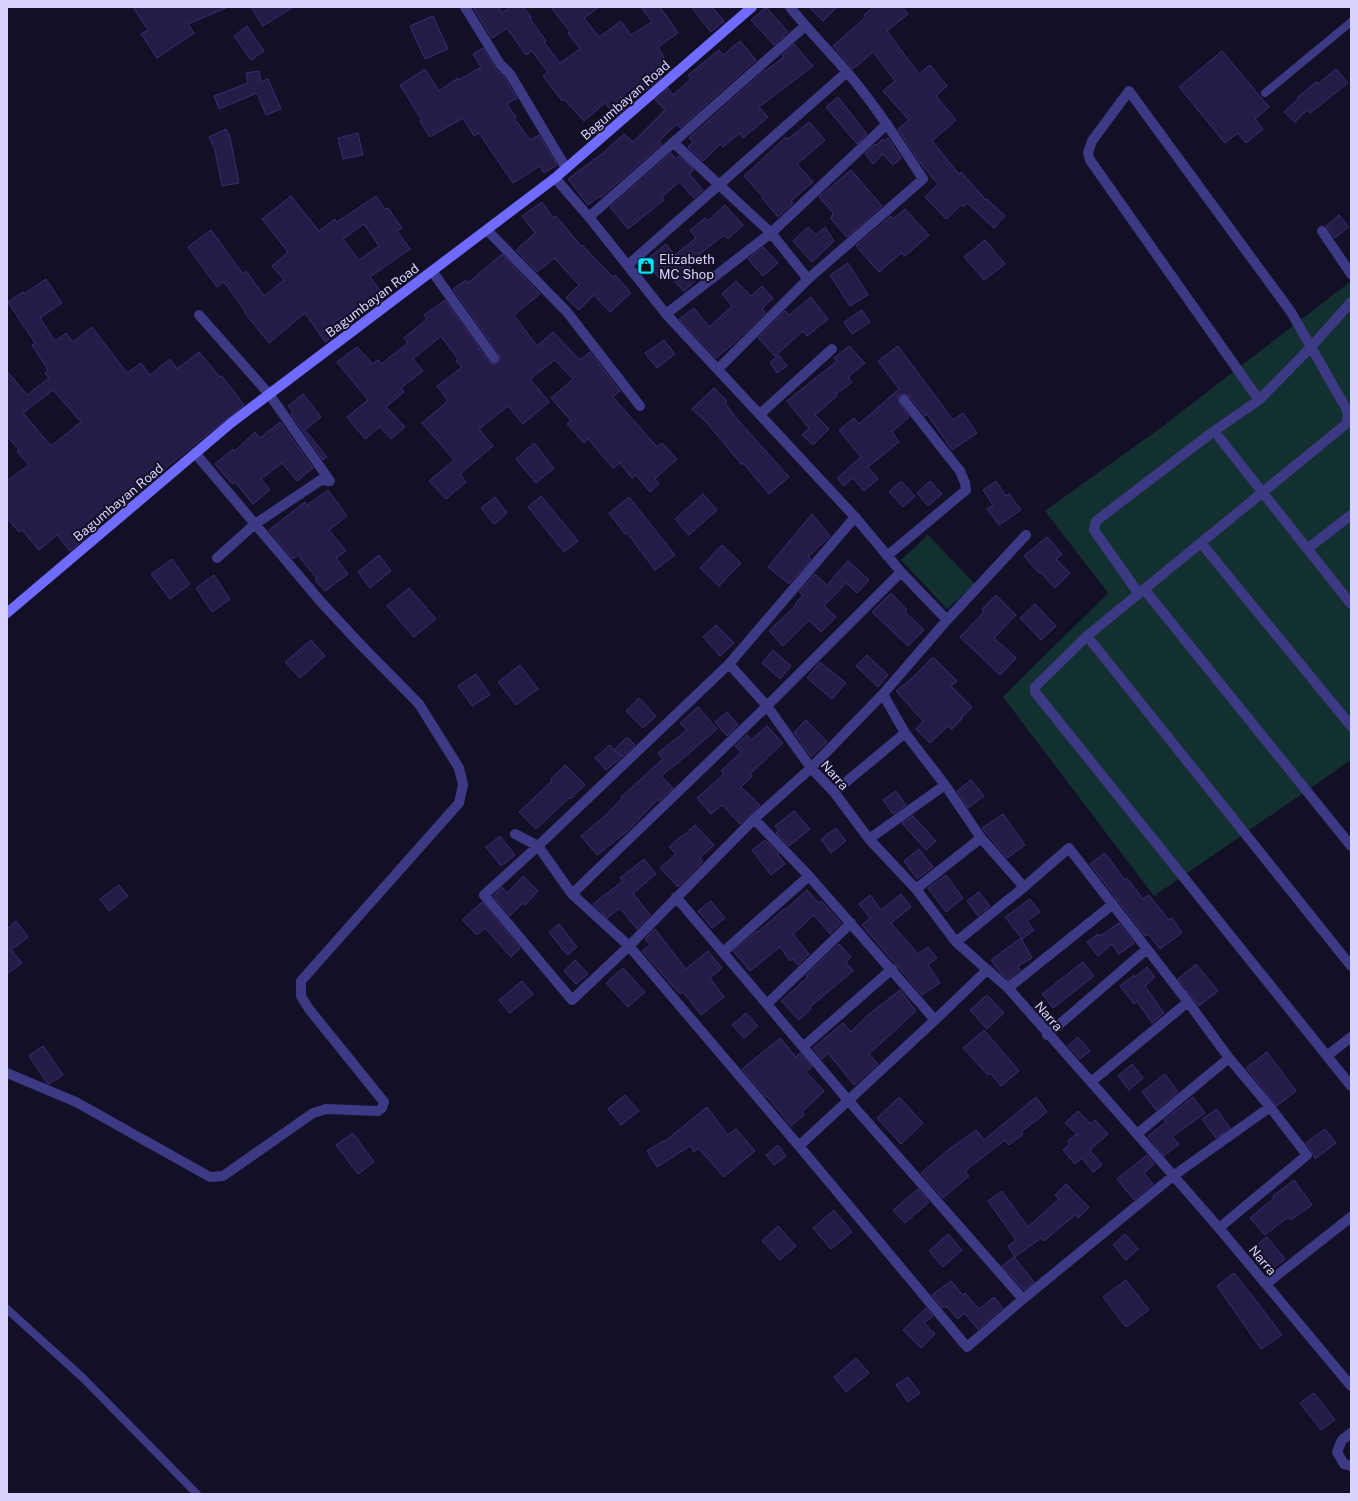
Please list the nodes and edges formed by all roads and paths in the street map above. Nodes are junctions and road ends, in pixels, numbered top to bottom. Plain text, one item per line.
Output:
1 (465, 7) edge
2 (752, 7) edge
3 (790, 7) edge
4 (1351, 22) edge
5 (805, 26) junction
6 (847, 72) junction
7 (1265, 93) dead end
8 (887, 124) junction
9 (674, 143) junction
10 (566, 168) junction
11 (555, 178) junction
12 (719, 185) junction
13 (589, 217) junction
14 (487, 230) junction
15 (1322, 231) dead end
16 (771, 233) junction
17 (628, 265) junction
18 (432, 271) junction
19 (1351, 274) edge
20 (808, 279) junction
21 (1351, 302) edge
22 (666, 314) junction
23 (199, 315) dead end
24 (1311, 347) junction
25 (832, 349) dead end
26 (494, 358) dead end
27 (718, 369) junction
28 (269, 394) junction
29 (904, 400) dead end
30 (1259, 400) junction
31 (640, 406) dead end
32 (760, 414) junction
33 (1214, 431) junction
34 (195, 453) junction
35 (1262, 493) junction
36 (1351, 515) edge
37 (855, 517) junction
38 (255, 524) junction
39 (1026, 535) dead end
40 (1201, 543) junction
41 (1307, 549) junction
42 (888, 556) junction
43 (217, 558) dead end
44 (901, 572) junction
45 (1142, 592) junction
46 (1351, 604) edge
47 (7, 613) edge
48 (947, 620) junction
49 (1087, 636) junction
50 (729, 664) junction
51 (883, 694) junction
52 (767, 706) junction
53 (1351, 726) edge
54 (905, 733) junction
55 (811, 768) junction
56 (945, 785) junction
57 (834, 792) junction
58 (754, 819) junction
59 (515, 834) dead end
60 (981, 838) junction
61 (869, 839) junction
62 (538, 846) junction
63 (1351, 846) edge
64 (809, 876) junction
65 (1024, 887) junction
66 (916, 889) junction
67 (572, 894) junction
68 (676, 897) junction
69 (1112, 904) junction
70 (851, 923) junction
71 (956, 942) junction
72 (629, 946) junction
73 (1147, 949) junction
74 (723, 952) junction
75 (1351, 966) edge
76 (892, 969) junction
77 (987, 970) junction
78 (1008, 988) junction
79 (1188, 1002) junction
80 (767, 1004) junction
81 (935, 1020) junction
82 (1048, 1035) junction
83 (1351, 1037) edge
84 (804, 1046) junction
85 (1327, 1056) junction
86 (1229, 1058) junction
87 (7, 1072) edge
88 (1091, 1082) junction
89 (1351, 1086) edge
90 (848, 1100) junction
91 (1270, 1107) junction
92 (1137, 1134) junction
93 (799, 1146) junction
94 (1173, 1176) junction
95 (1351, 1217) edge
96 (1220, 1228) junction
97 (1266, 1284) junction
98 (1023, 1299) junction
99 (7, 1309) edge
100 (1351, 1386) edge
101 (1351, 1433) edge
102 (1351, 1466) edge
103 (197, 1494) edge

1 - 10 street
2 - 10 street, Bagumbayan Road
3 - 5 street
4 - 7 lane
5 - 6 street
5 - 9 street
6 - 8 street
6 - 12 street
8 - 16 street
8 - 20 street
9 - 12 street
9 - 13 street
10 - 11 street, Bagumbayan Road
11 - 13 street
11 - 14 street, Bagumbayan Road
12 - 16 street
12 - 17 street
13 - 17 street
14 - 18 street, Bagumbayan Road
14 - 31 street
15 - 19 street
16 - 20 street
16 - 22 street
17 - 22 street
18 - 26 street
18 - 28 street, Bagumbayan Road
20 - 27 street
21 - 24 street
22 - 27 street
23 - 28 street
24 - 30 street
24 - 30 street
24 - 35 street
25 - 32 street
27 - 32 street
28 - 34 street, Bagumbayan Road
28 - 38 street
29 - 42 street
30 - 33 street
32 - 37 street
33 - 35 street
33 - 45 street
34 - 38 street
34 - 47 street, Bagumbayan Road
35 - 40 street
35 - 41 street
36 - 41 street
37 - 42 street
37 - 50 street
38 - 43 street
38 - 87 street
39 - 48 street
40 - 45 street
40 - 53 street
41 - 46 street
42 - 44 street
44 - 48 street
44 - 52 street
45 - 49 street
45 - 63 street
48 - 51 street
49 - 75 street
49 - 85 street
50 - 52 street, Narra
50 - 62 street
51 - 54 street
51 - 55 street
52 - 55 street, Narra
52 - 67 street
54 - 56 street
54 - 57 street
55 - 57 street, Narra
55 - 58 street
56 - 60 street
56 - 61 street
57 - 61 street, Narra
58 - 64 street
58 - 68 street
59 - 62 street
60 - 65 street
60 - 66 street
61 - 66 street, Narra
62 - 67 street
62 - 72 street
64 - 70 street
64 - 74 street
65 - 69 street
65 - 71 street
66 - 71 street, Narra
67 - 72 street
68 - 72 street
68 - 74 street
69 - 73 street
69 - 78 street
70 - 76 street
70 - 80 street
71 - 77 street, Narra
72 - 93 street
73 - 79 street
73 - 82 street
74 - 80 street
76 - 81 street
76 - 84 street
77 - 78 street, Narra
77 - 81 street
78 - 82 street, Narra
79 - 86 street
79 - 88 street
80 - 84 street
81 - 90 street
82 - 88 street, Narra
83 - 85 street
84 - 90 street
85 - 89 street
86 - 91 street
86 - 92 street
88 - 92 street, Narra
90 - 93 street
90 - 98 street
91 - 94 street
91 - 96 street
92 - 94 street, Narra
93 - 98 street
94 - 96 street, Narra
94 - 98 street
95 - 97 street
96 - 97 street, Narra
97 - 100 street, Narra
99 - 103 lane
101 - 102 street

